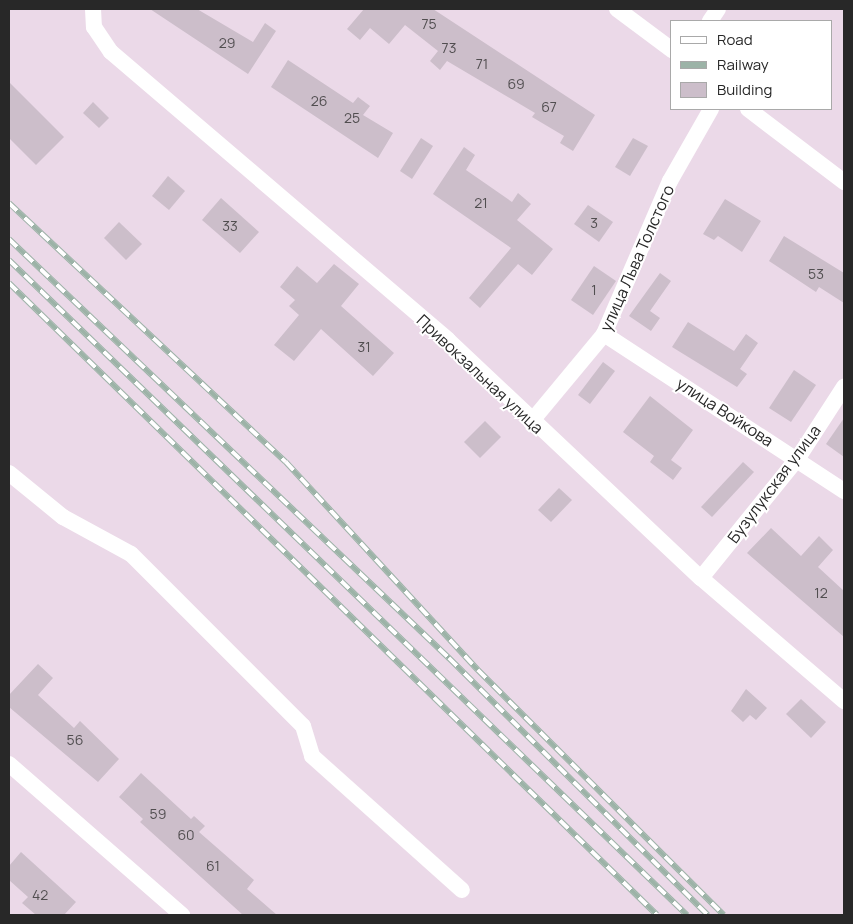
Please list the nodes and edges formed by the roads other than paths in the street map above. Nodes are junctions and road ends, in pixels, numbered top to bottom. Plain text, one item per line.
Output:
1 (94, 9) edge
2 (617, 9) edge
3 (718, 9) edge
4 (711, 20) edge
5 (670, 49) edge
6 (710, 110) edge
7 (749, 110) edge
8 (844, 182) edge
9 (604, 334) junction
10 (844, 387) edge
11 (531, 422) junction
12 (798, 458) junction
13 (9, 473) edge
14 (844, 491) edge
15 (701, 578) junction
16 (844, 701) edge
17 (9, 764) edge
18 (462, 890) dead end
19 (182, 915) edge

1 - 11 street, Привокзальная улица
2 - 5 street
3 - 4 street
6 - 9 street, улица Льва Толстого
7 - 8 street
9 - 11 street, улица Льва Толстого
9 - 12 street, улица Войкова
10 - 12 street, Бузулукская улица
11 - 15 street, Привокзальная улица
12 - 14 street, улица Войкова
12 - 15 street, Бузулукская улица
13 - 18 street
15 - 16 street, Привокзальная улица
17 - 19 street

